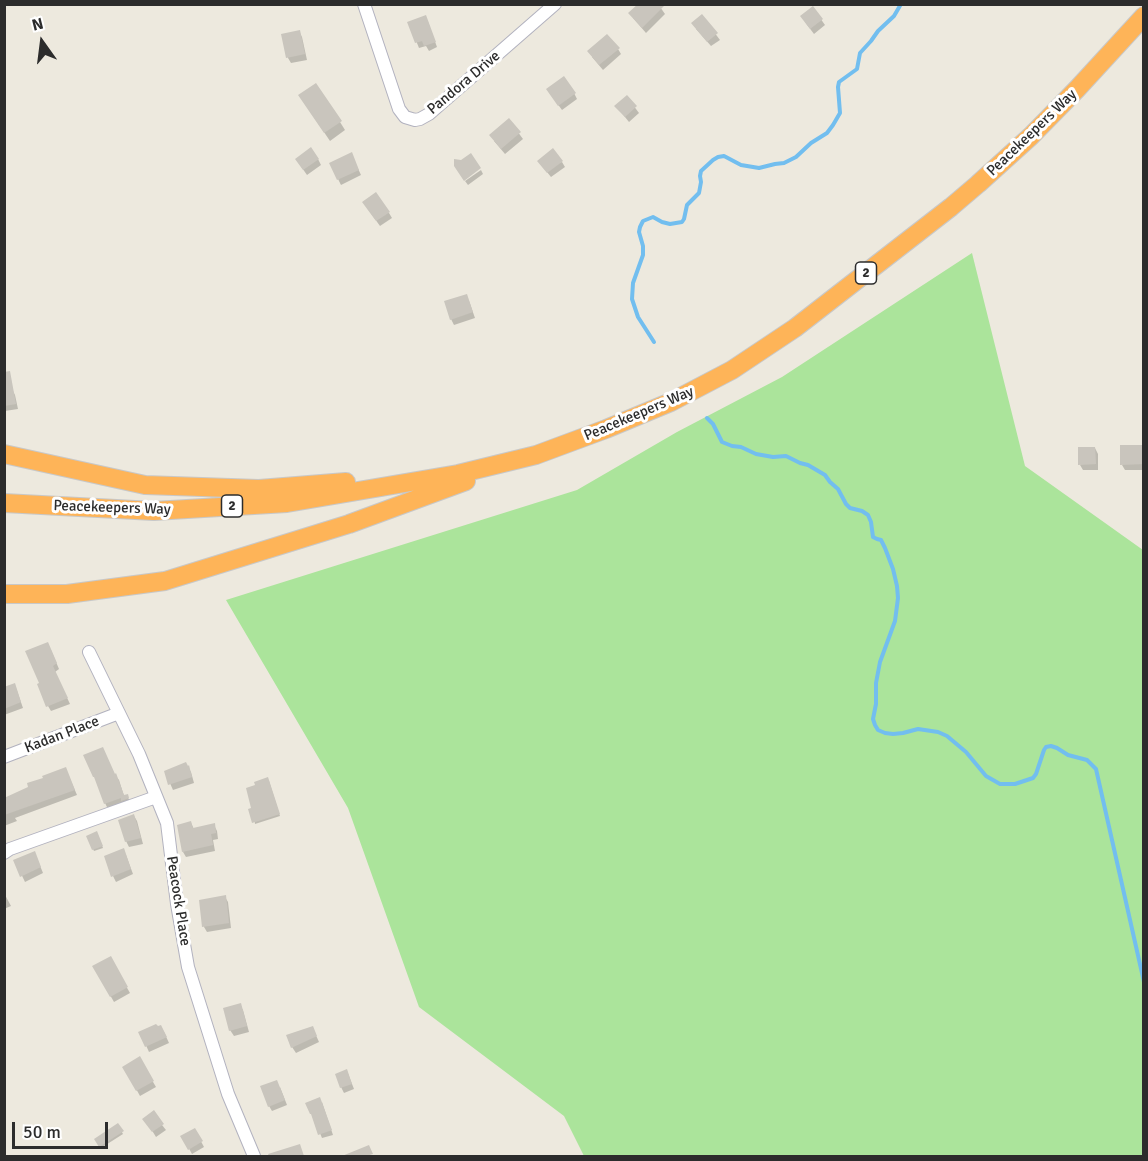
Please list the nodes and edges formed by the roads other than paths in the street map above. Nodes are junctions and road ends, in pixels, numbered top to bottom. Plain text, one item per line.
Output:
1 (364, 4) edge
2 (555, 4) edge
3 (1143, 16) edge
4 (4, 454) edge
5 (536, 455) junction
6 (458, 474) junction
7 (4, 503) edge
8 (4, 594) edge
9 (89, 652) dead end
10 (119, 713) junction
11 (4, 757) edge
12 (156, 797) junction
13 (4, 853) edge
14 (254, 1156) edge

1 - 2 street, Pandora Drive
3 - 5 highway, Peacekeepers Way / 2
4 - 6 highway
5 - 6 highway, Peacekeepers Way / 2
5 - 8 highway
6 - 7 highway, Peacekeepers Way / 2
9 - 10 street, Peacock Place
10 - 11 street, Kadan Place
10 - 12 street, Peacock Place
12 - 13 street
12 - 14 street, Peacock Place

